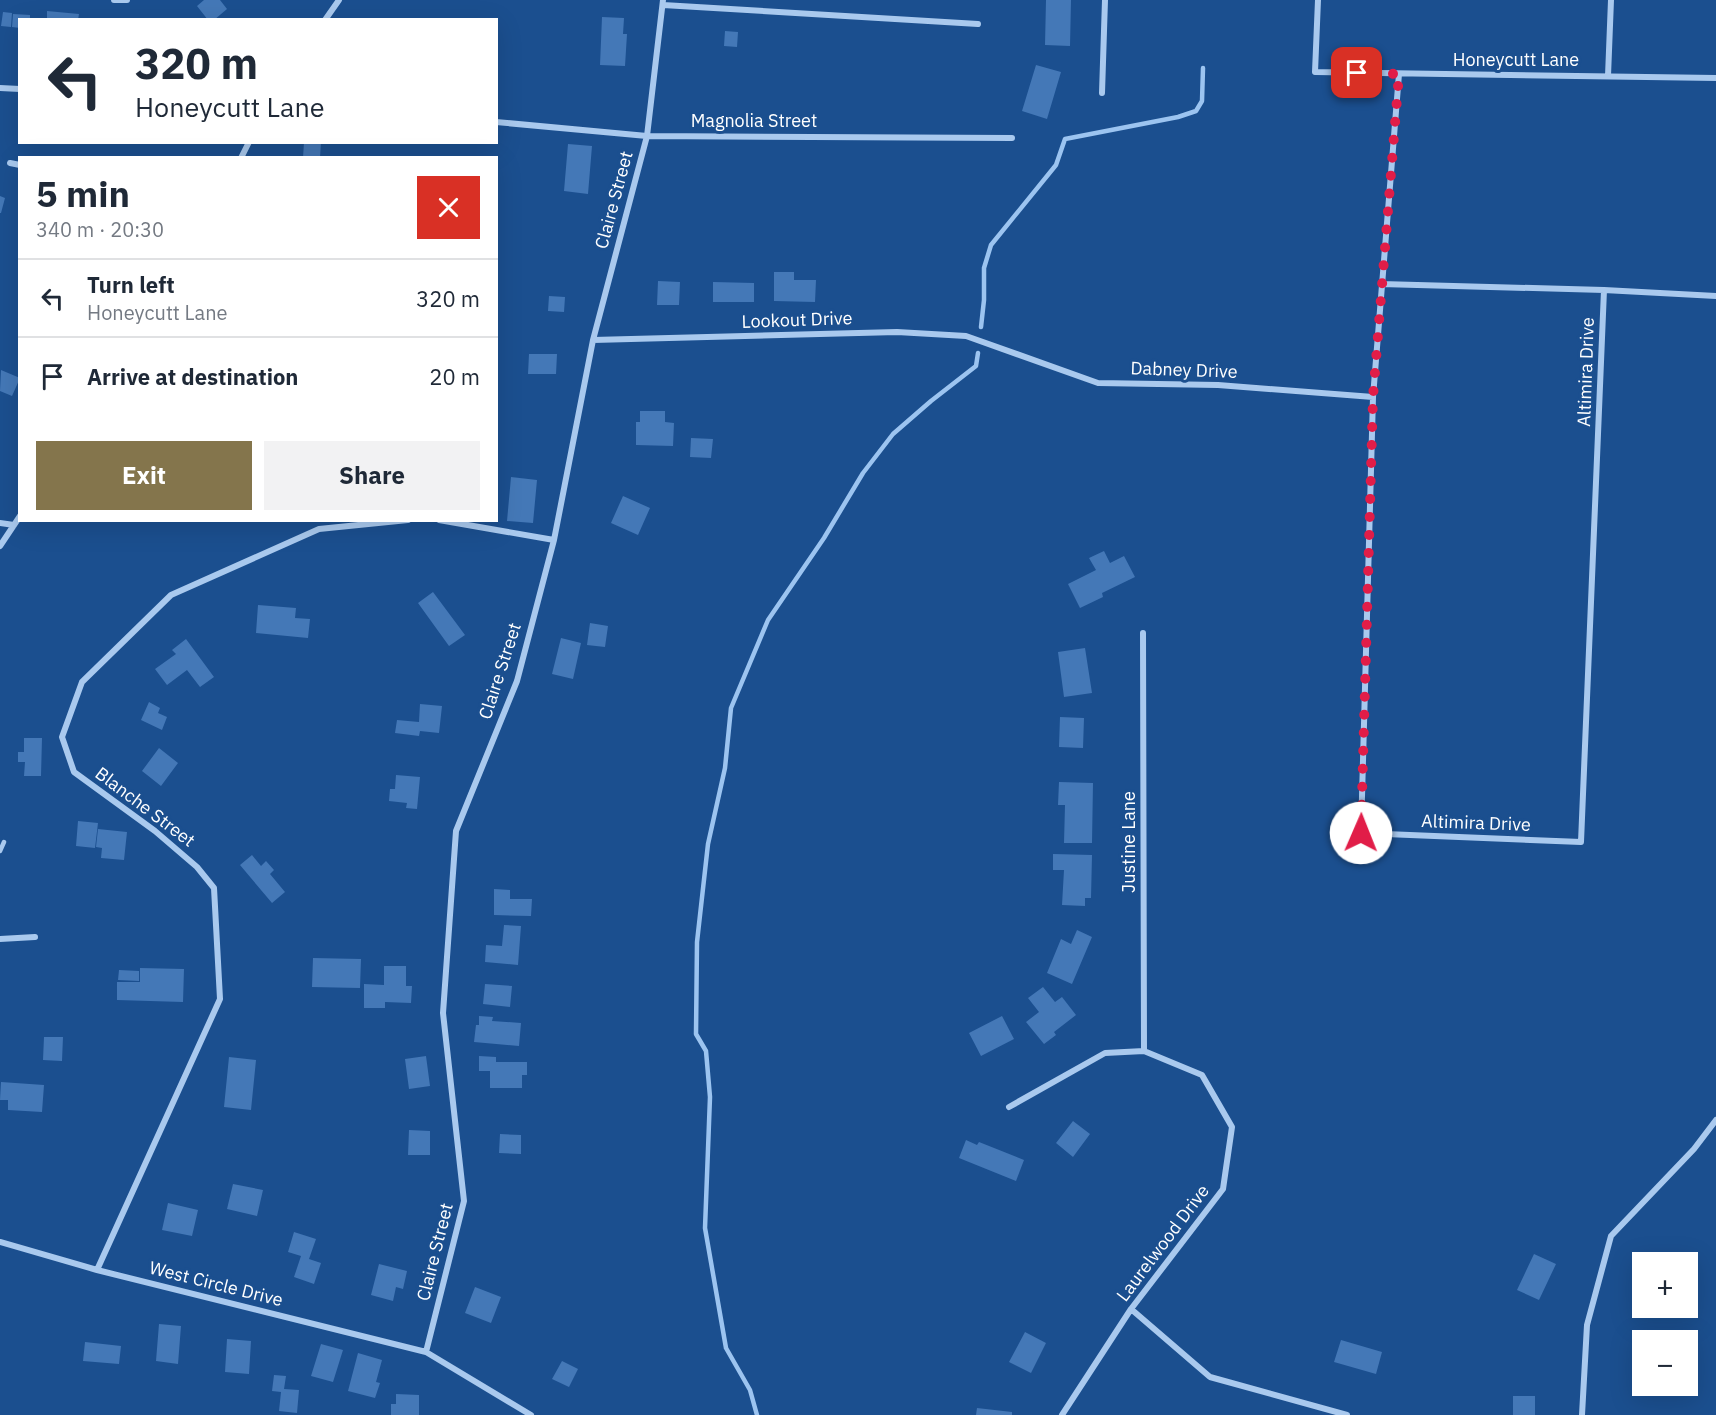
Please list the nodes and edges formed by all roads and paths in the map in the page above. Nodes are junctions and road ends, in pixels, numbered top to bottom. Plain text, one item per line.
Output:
1 (114, 0) edge
2 (127, 0) edge
3 (339, 0) edge
4 (1105, 0) edge
5 (1318, 0) edge
6 (1611, 0) edge
7 (663, 2) edge
8 (326, 18) edge
9 (978, 24) dead end
10 (1399, 74) junction
11 (1608, 76) junction
12 (1716, 78) edge
13 (0, 88) edge
14 (18, 89) edge
15 (1102, 93) dead end
16 (498, 122) edge
17 (646, 136) junction
18 (1012, 138) dead end
19 (10, 163) dead end
20 (18, 165) edge
21 (1381, 284) junction
22 (1604, 290) junction
23 (1716, 296) edge
24 (593, 340) junction
25 (1000, 347) joint
26 (1373, 397) junction
27 (18, 519) edge
28 (388, 522) edge
29 (450, 522) edge
30 (0, 523) edge
31 (14, 525) junction
32 (554, 540) junction
33 (0, 546) edge
34 (1143, 633) dead end
35 (4, 842) dead end
36 (0, 851) edge
37 (36, 937) dead end
38 (0, 939) edge
39 (1144, 1051) junction
40 (1009, 1107) dead end
41 (1716, 1120) edge
42 (0, 1242) edge
43 (97, 1270) junction
44 (1131, 1309) junction
45 (426, 1352) junction
46 (531, 1415) edge
47 (1062, 1415) edge
48 (1347, 1415) edge
49 (1582, 1415) edge

1 - 2 street
3 - 8 street
4 - 15 street
5 - 10 street, Honeycutt Lane
6 - 11 street
7 - 9 street
7 - 17 street, Claire Street
10 - 11 street, Honeycutt Lane
10 - 21 street, Altimira Drive
11 - 12 street, Honeycutt Lane
13 - 14 street
16 - 17 street, Magnolia Street
17 - 18 street, Magnolia Street
17 - 24 street, Claire Street
19 - 20 street
21 - 22 street
21 - 26 street, Altimira Drive
22 - 23 street
22 - 26 street, Altimira Drive
24 - 25 street, Lookout Drive
24 - 32 street, Claire Street
25 - 26 street, Dabney Drive
27 - 31 street
28 - 43 street, Blanche Street
29 - 32 street
30 - 31 street
31 - 33 street
32 - 45 street, Claire Street
34 - 39 street, Justine Lane
35 - 36 lane
37 - 38 street
39 - 40 street, Laurelwood Drive
39 - 44 street, Laurelwood Drive
41 - 49 street
42 - 43 street, West Circle Drive
43 - 45 street, West Circle Drive
44 - 47 street, Laurelwood Drive
44 - 48 street
45 - 46 street, West Circle Drive

